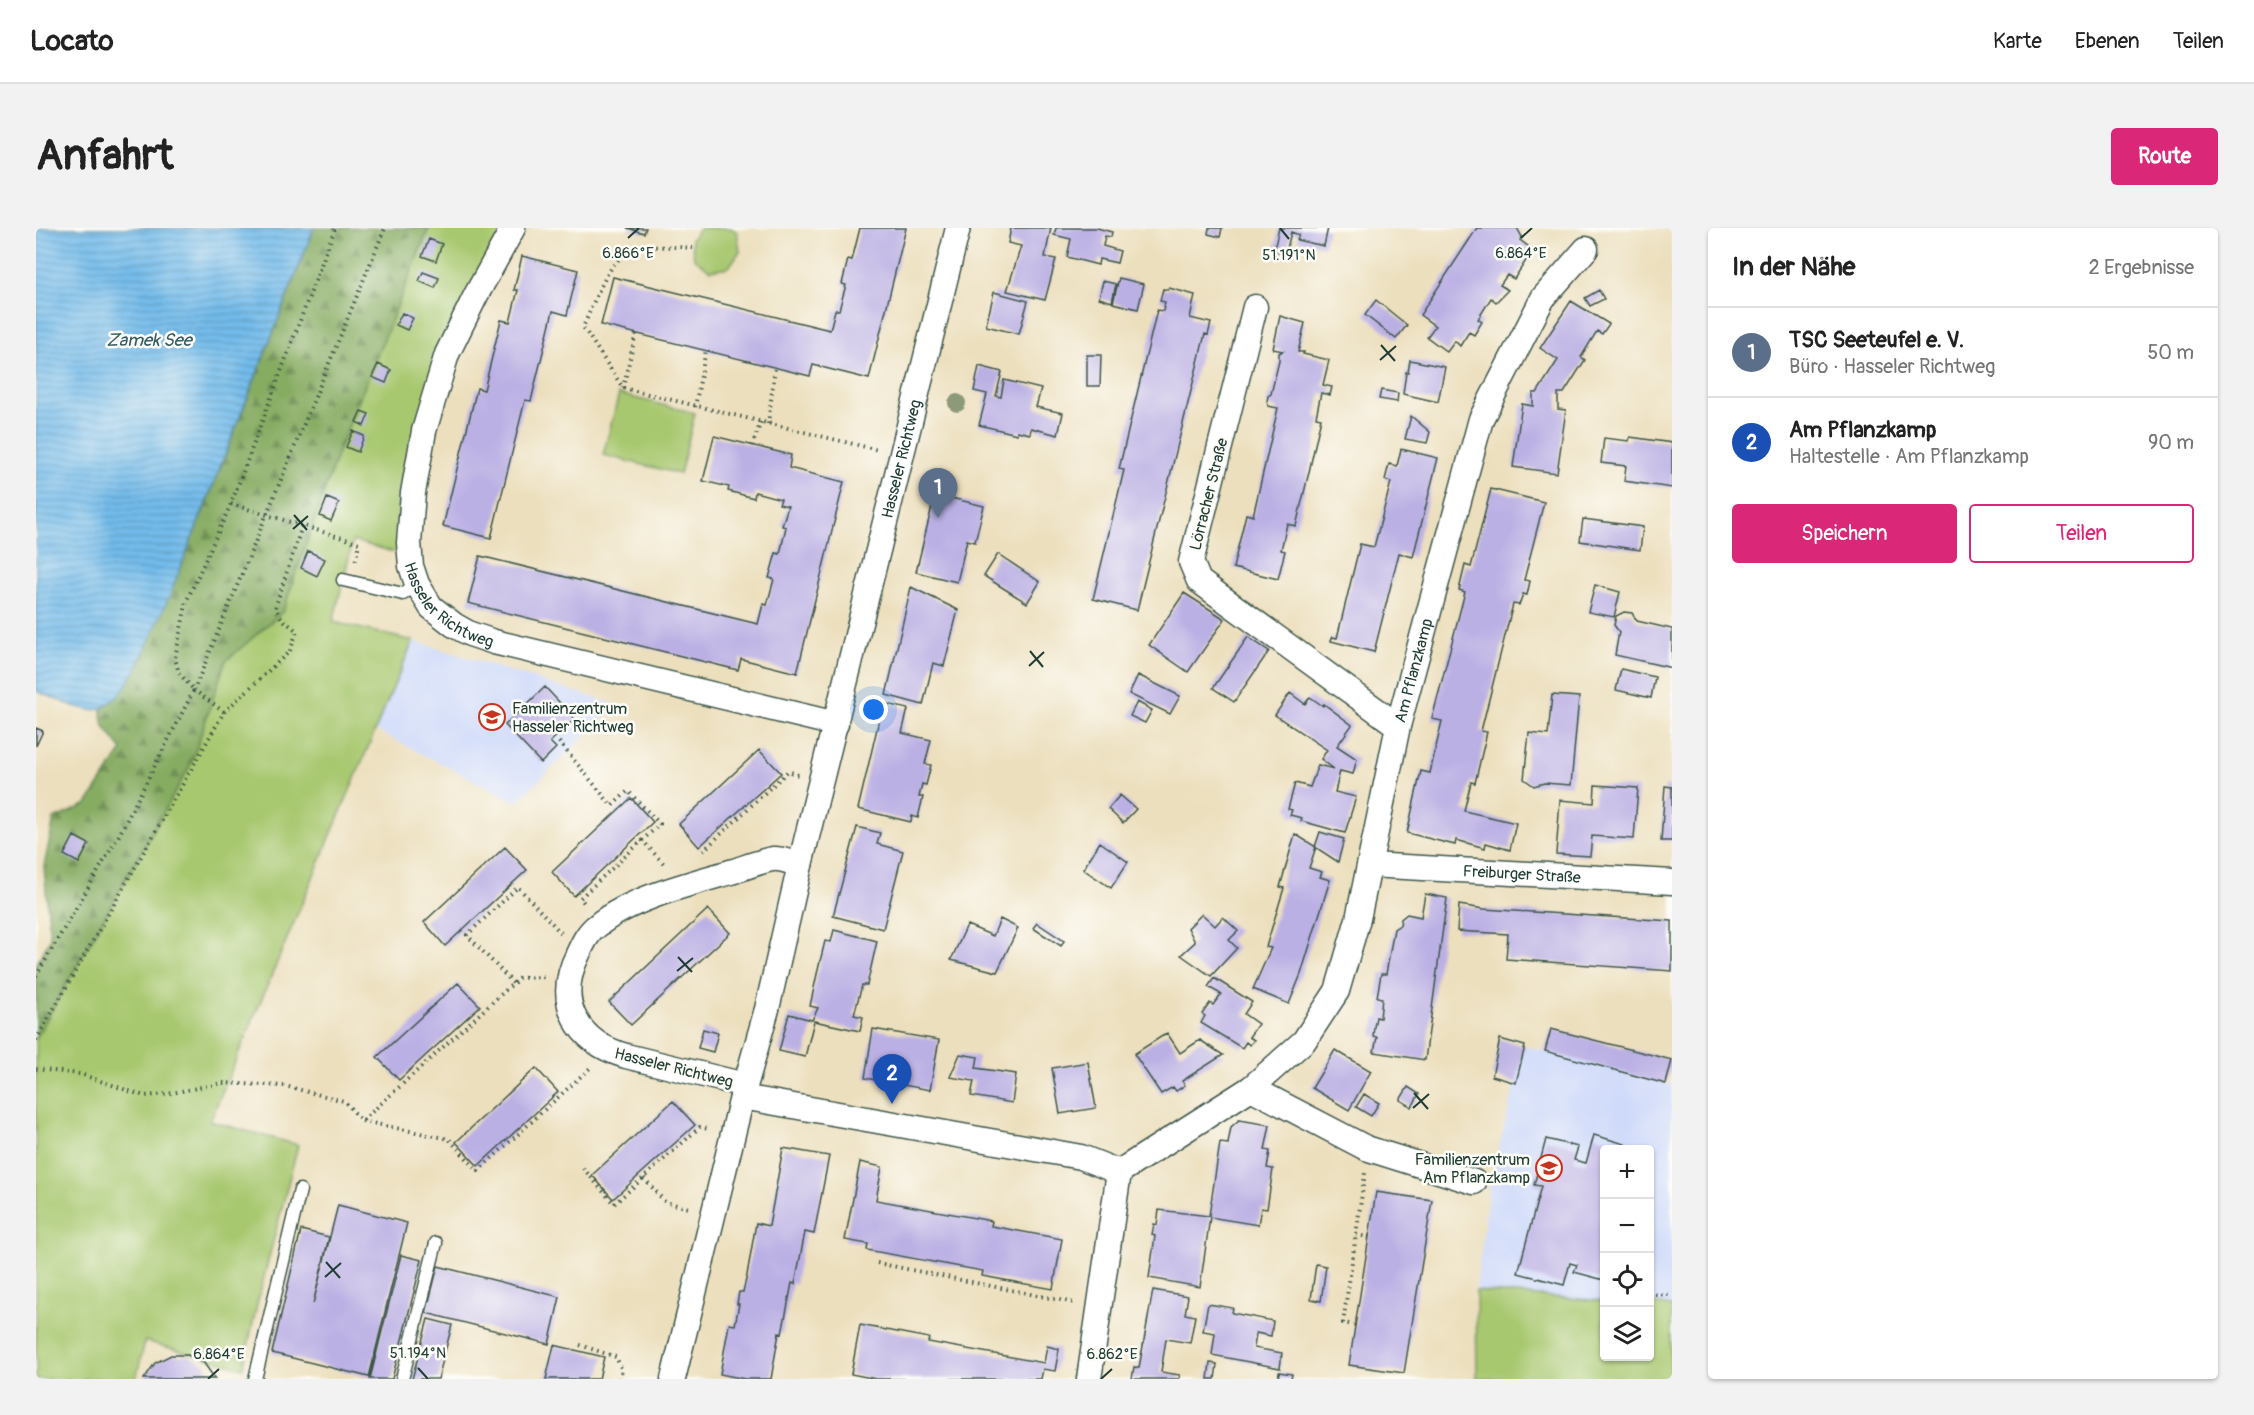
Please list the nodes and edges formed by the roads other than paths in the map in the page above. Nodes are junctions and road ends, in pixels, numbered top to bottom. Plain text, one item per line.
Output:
1 (513, 228) edge
2 (958, 228) edge
3 (1586, 249) dead end
4 (1255, 307) dead end
5 (347, 581) road end
6 (417, 584) junction
7 (836, 724) junction
8 (1398, 726) junction
9 (800, 865) junction
10 (1370, 865) junction
11 (1672, 882) edge
12 (1251, 1088) junction
13 (744, 1091) junction
14 (1119, 1172) junction
15 (1474, 1182) dead end
16 (300, 1190) dead end
17 (436, 1243) dead end
18 (255, 1379) edge
19 (402, 1379) edge
20 (673, 1379) edge
21 (1089, 1379) edge

1 - 6 street, Hasseler Richtweg
2 - 7 street, Hasseler Richtweg
3 - 8 street, Am Pflanzkamp
4 - 8 street, Lörracher Straße
5 - 6 lane
6 - 7 street, Hasseler Richtweg
7 - 9 street, Hasseler Richtweg
8 - 10 street, Am Pflanzkamp
9 - 13 street, Hasseler Richtweg
9 - 13 street, Hasseler Richtweg
10 - 11 street, Freiburger Straße
10 - 12 street, Am Pflanzkamp
12 - 14 street, Am Pflanzkamp
12 - 15 street
13 - 14 street
13 - 20 street, Hasseler Richtweg
14 - 21 street
16 - 18 lane
17 - 19 lane

